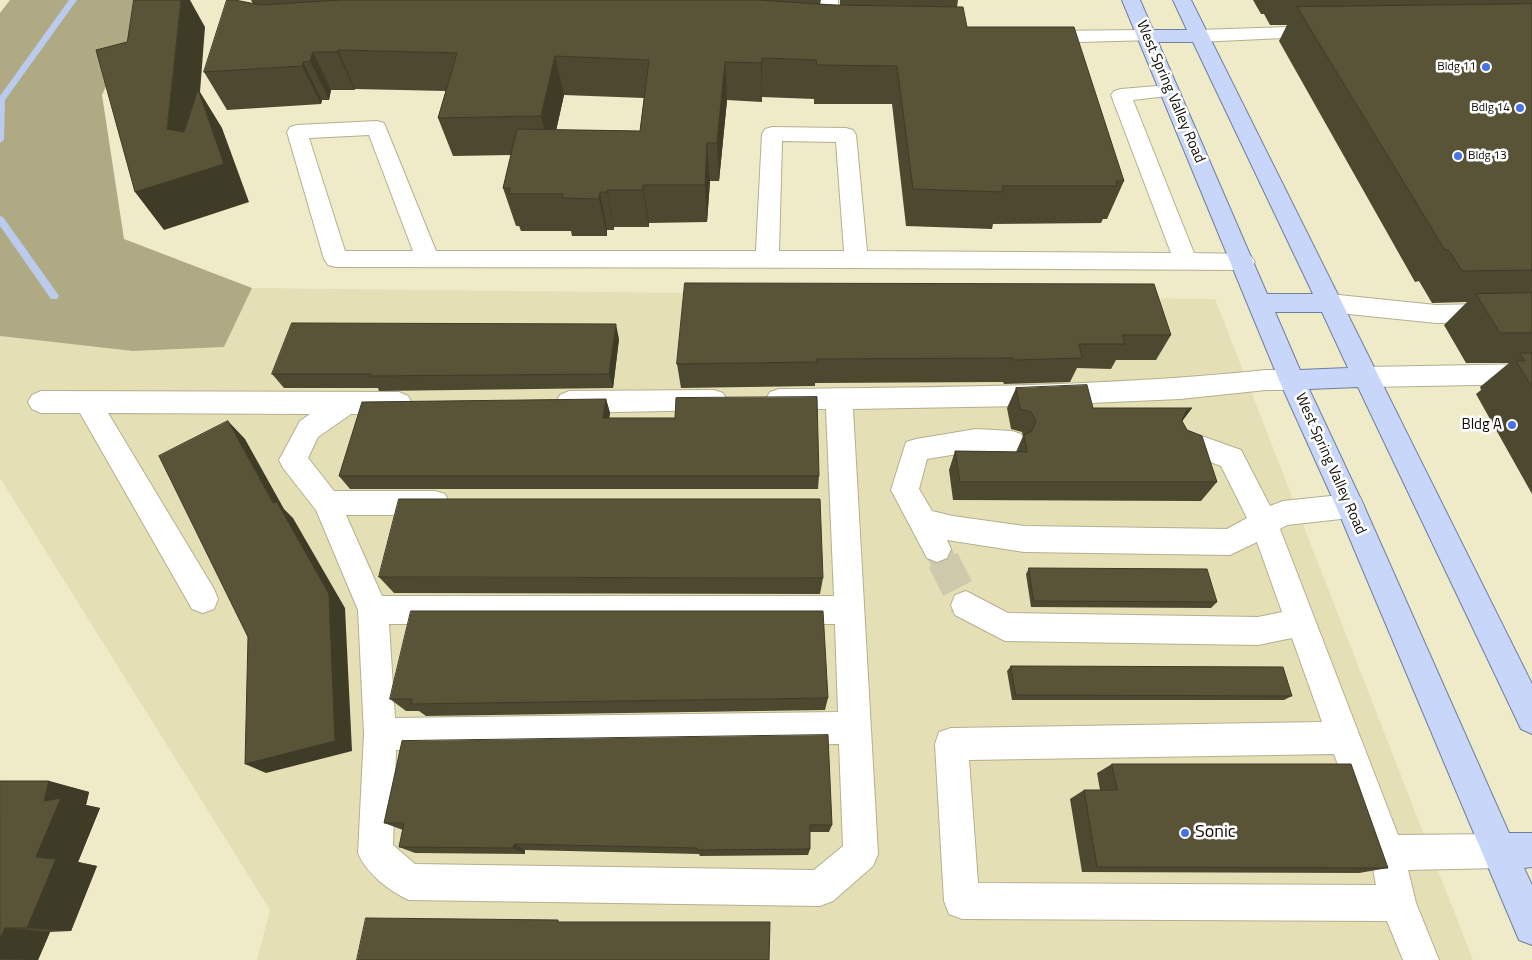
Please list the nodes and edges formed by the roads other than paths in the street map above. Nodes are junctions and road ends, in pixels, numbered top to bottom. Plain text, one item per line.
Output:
1 (829, 0) edge
2 (1131, 0) edge
3 (1182, 0) edge
4 (1337, 32) edge
5 (812, 34) edge
6 (831, 36) junction
7 (850, 36) edge
8 (1147, 36) junction
9 (1198, 36) junction
10 (1021, 38) edge
11 (1169, 91) junction
12 (428, 259) junction
13 (767, 259) junction
14 (856, 259) junction
15 (1243, 262) junction
16 (1186, 263) junction
17 (1260, 303) junction
18 (1329, 303) junction
19 (1532, 312) edge
20 (1532, 374) edge
21 (1366, 377) junction
22 (1292, 380) junction
23 (839, 399) junction
24 (41, 402) dead end
25 (544, 402) edge
26 (88, 403) junction
27 (425, 403) edge
28 (346, 404) junction
29 (1182, 440) edge
30 (1012, 442) dead end
31 (327, 502) junction
32 (456, 502) edge
33 (814, 502) edge
34 (844, 502) junction
35 (1350, 506) junction
36 (1264, 523) junction
37 (203, 599) dead end
38 (966, 605) tunnel mouth
39 (373, 610) junction
40 (848, 610) junction
41 (1302, 622) junction
42 (1529, 709) edge
43 (854, 728) junction
44 (380, 734) junction
45 (1345, 738) junction
46 (1515, 851) edge
47 (1387, 853) junction
48 (1398, 903) junction
49 (1532, 927) edge
50 (1421, 960) edge

1 - 6 lane
2 - 8 main road, West Spring Valley Road
3 - 9 main road
4 - 9 lane
5 - 6 lane
6 - 7 lane
8 - 9 main road
8 - 10 lane
8 - 11 main road, West Spring Valley Road
9 - 18 main road
11 - 15 main road, West Spring Valley Road
11 - 16 lane
12 - 12 lane
12 - 13 lane
13 - 14 lane
13 - 14 lane
14 - 16 lane
15 - 16 lane
15 - 17 main road, West Spring Valley Road
17 - 18 main road
17 - 22 main road, West Spring Valley Road
18 - 19 lane
18 - 21 main road
20 - 21 lane
21 - 22 main road
21 - 42 main road
22 - 23 lane
22 - 35 main road, West Spring Valley Road
23 - 25 lane
23 - 34 lane
24 - 26 lane
26 - 28 lane
26 - 37 lane
27 - 28 lane
28 - 31 lane
29 - 36 lane
30 - 36 lane
31 - 32 lane
31 - 39 lane
33 - 34 lane
34 - 40 lane
35 - 36 lane
35 - 46 main road, West Spring Valley Road
36 - 41 lane
38 - 41 lane
39 - 40 lane
39 - 44 lane
40 - 43 lane
41 - 45 lane
43 - 44 lane
43 - 44 lane
45 - 47 lane
45 - 48 lane
46 - 47 lane
46 - 49 main road, West Spring Valley Road
47 - 48 lane
48 - 50 lane

